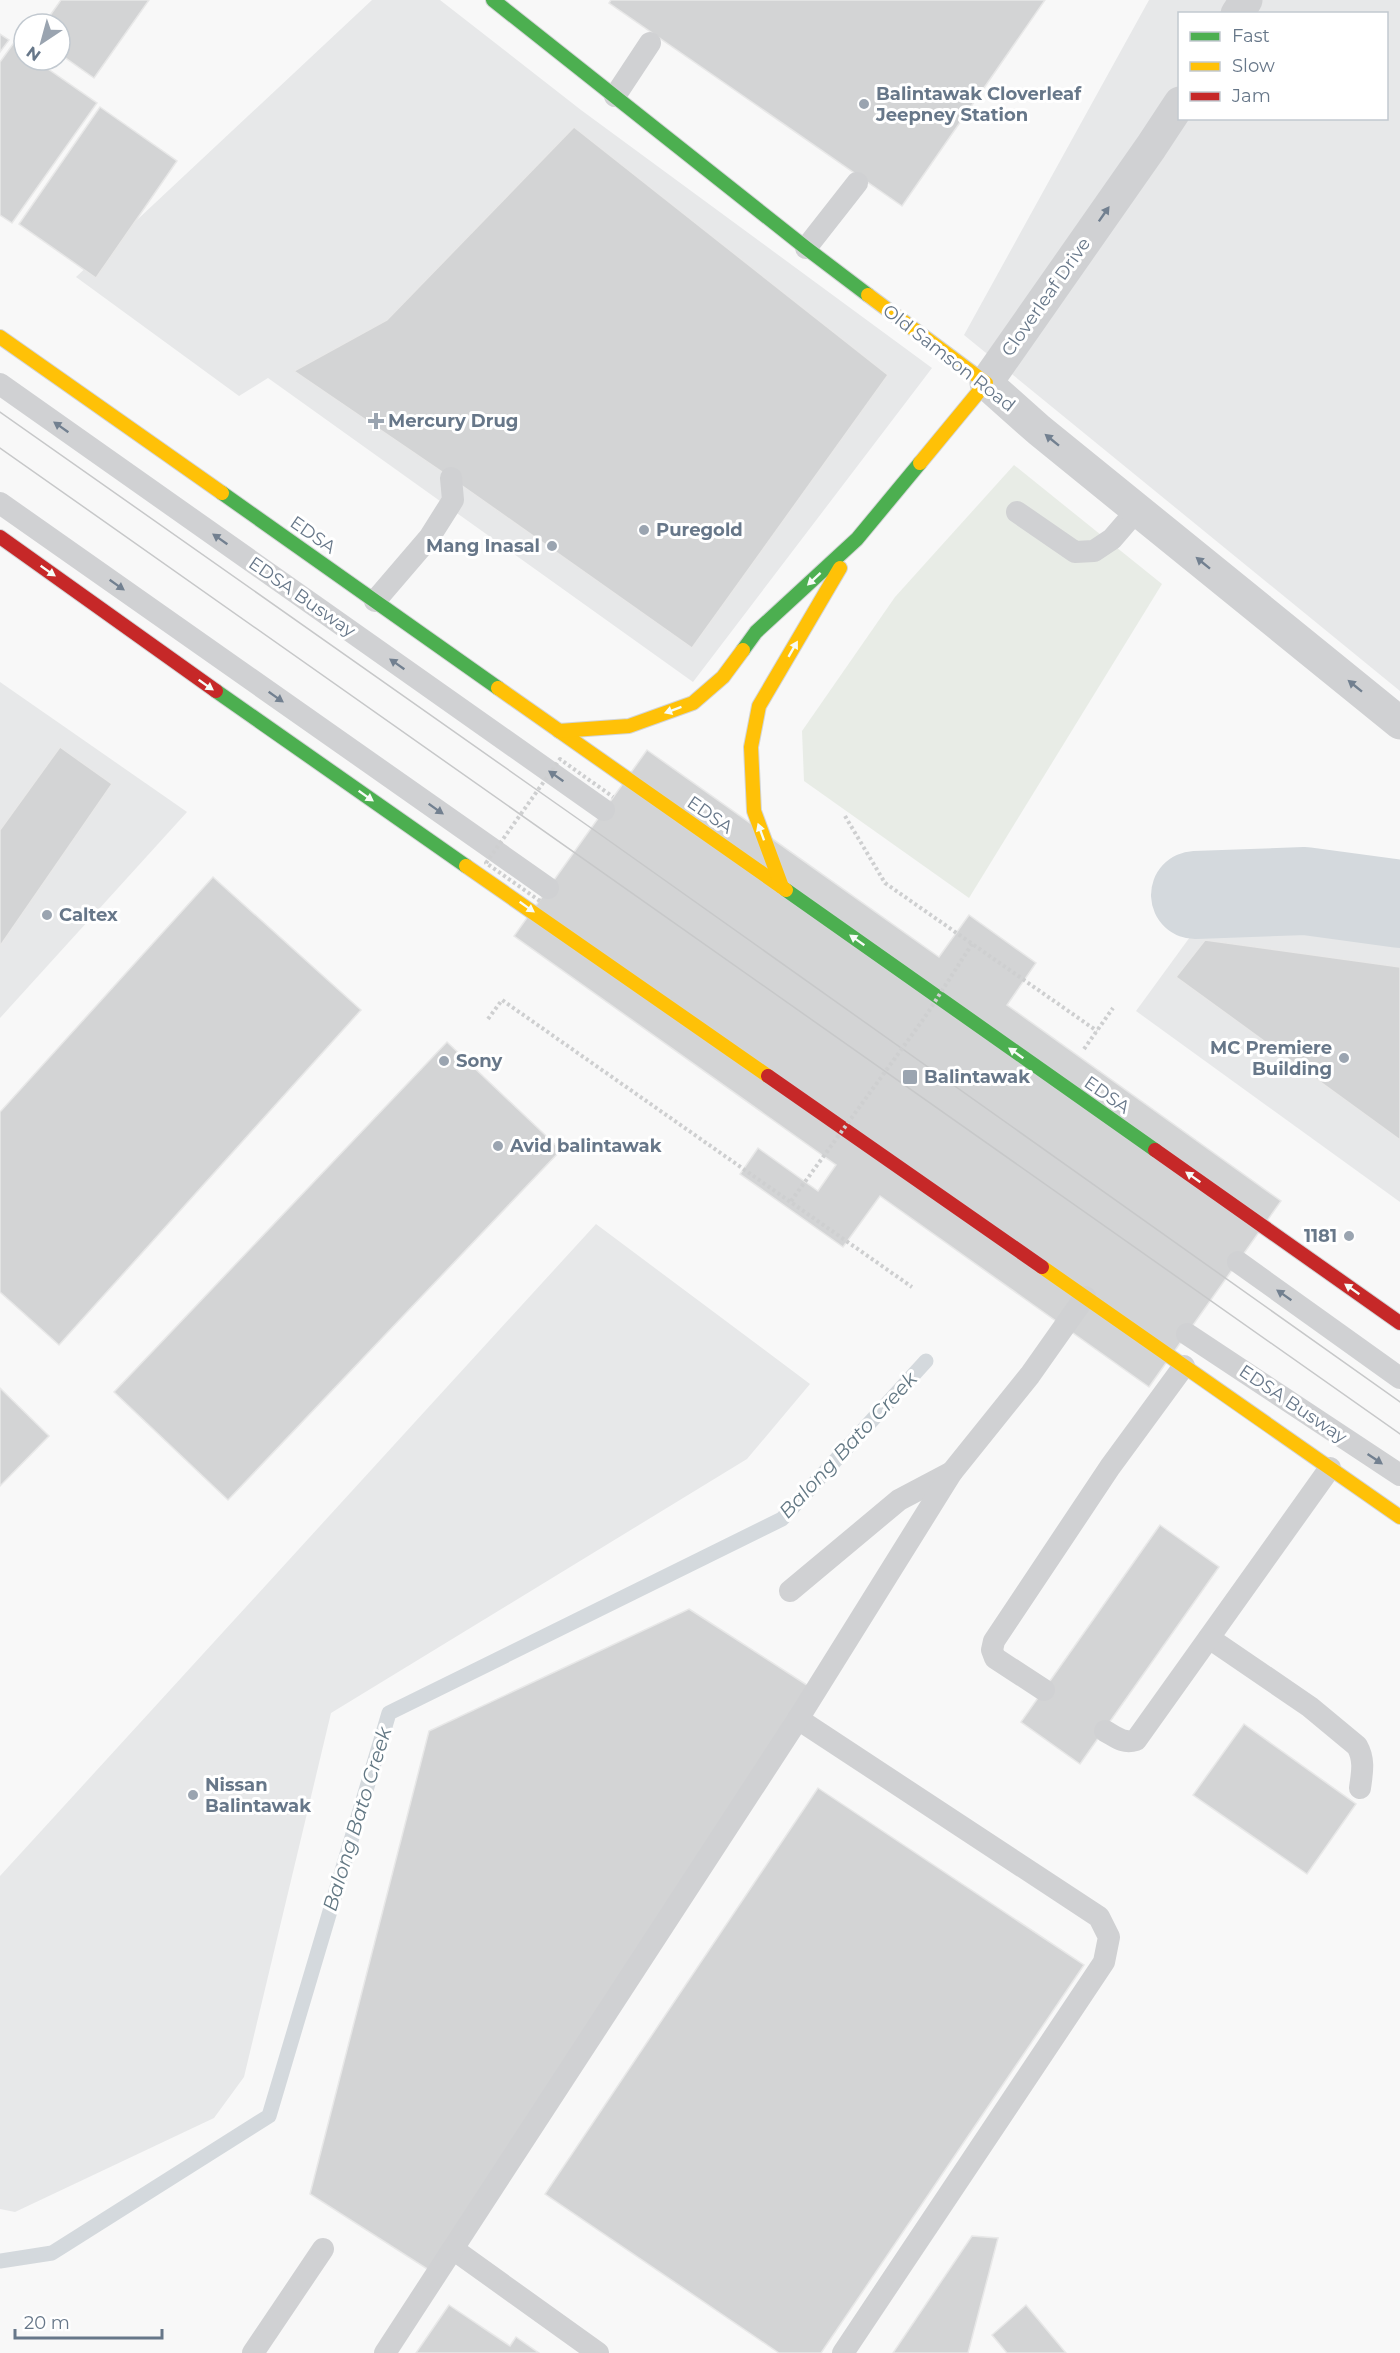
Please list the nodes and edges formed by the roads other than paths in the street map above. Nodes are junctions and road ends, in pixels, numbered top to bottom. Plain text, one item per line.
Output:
1 (493, 0) edge
2 (650, 43) dead end
3 (615, 96) junction
4 (1178, 105) edge
5 (857, 183) dead end
6 (806, 248) junction
7 (0, 337) edge
8 (986, 383) junction
9 (0, 384) edge
10 (451, 478) dead end
11 (0, 503) edge
12 (1137, 510) junction
13 (1017, 512) dead end
14 (0, 537) edge
15 (857, 539) junction
16 (375, 601) junction
17 (1400, 723) edge
18 (560, 731) junction
19 (609, 804) road end
20 (782, 887) junction
21 (544, 894) road end
22 (1238, 1262) dead end
23 (1085, 1297) junction
24 (1400, 1323) edge
25 (1187, 1334) dead end
26 (1184, 1366) junction
27 (1400, 1378) edge
28 (1330, 1468) junction
29 (952, 1472) junction
30 (1400, 1475) edge
31 (1400, 1517) edge
32 (790, 1591) dead end
33 (1209, 1638) junction
34 (1044, 1690) dead end
35 (798, 1719) junction
36 (1105, 1731) dead end
37 (1359, 1788) dead end
38 (323, 2249) dead end
39 (453, 2249) junction
40 (253, 2353) edge
41 (385, 2353) edge
42 (598, 2353) edge
43 (843, 2353) edge

1 - 3 main road, Old Samson Road
2 - 3 lane
3 - 6 main road, Old Samson Road
8 -> 4 street, Cloverleaf Drive
5 - 6 lane
6 - 8 main road, Old Samson Road
7 - 16 main road, EDSA
12 -> 8 street, Old Samson Road
8 - 15 main road, Cloverleaf Drive
19 -> 9 lane, EDSA Busway
10 - 16 lane
11 -> 21 lane
12 - 13 lane
17 -> 12 street, Old Samson Road
14 -> 23 main road
15 -> 18 main road, Cloverleaf Drive
20 -> 15 main road, Cloverleaf Drive
16 - 18 main road, EDSA
18 - 20 main road, EDSA
24 -> 20 main road, EDSA
27 -> 22 lane
23 - 26 main road
23 - 29 lane
25 -> 30 lane, EDSA Busway
26 - 28 main road
26 - 34 lane
28 - 31 main road
28 - 33 lane
29 - 32 lane
29 - 35 lane
33 - 36 lane
33 - 37 lane
35 - 39 lane
35 - 43 lane
38 - 40 lane
39 - 41 lane
39 - 42 lane

